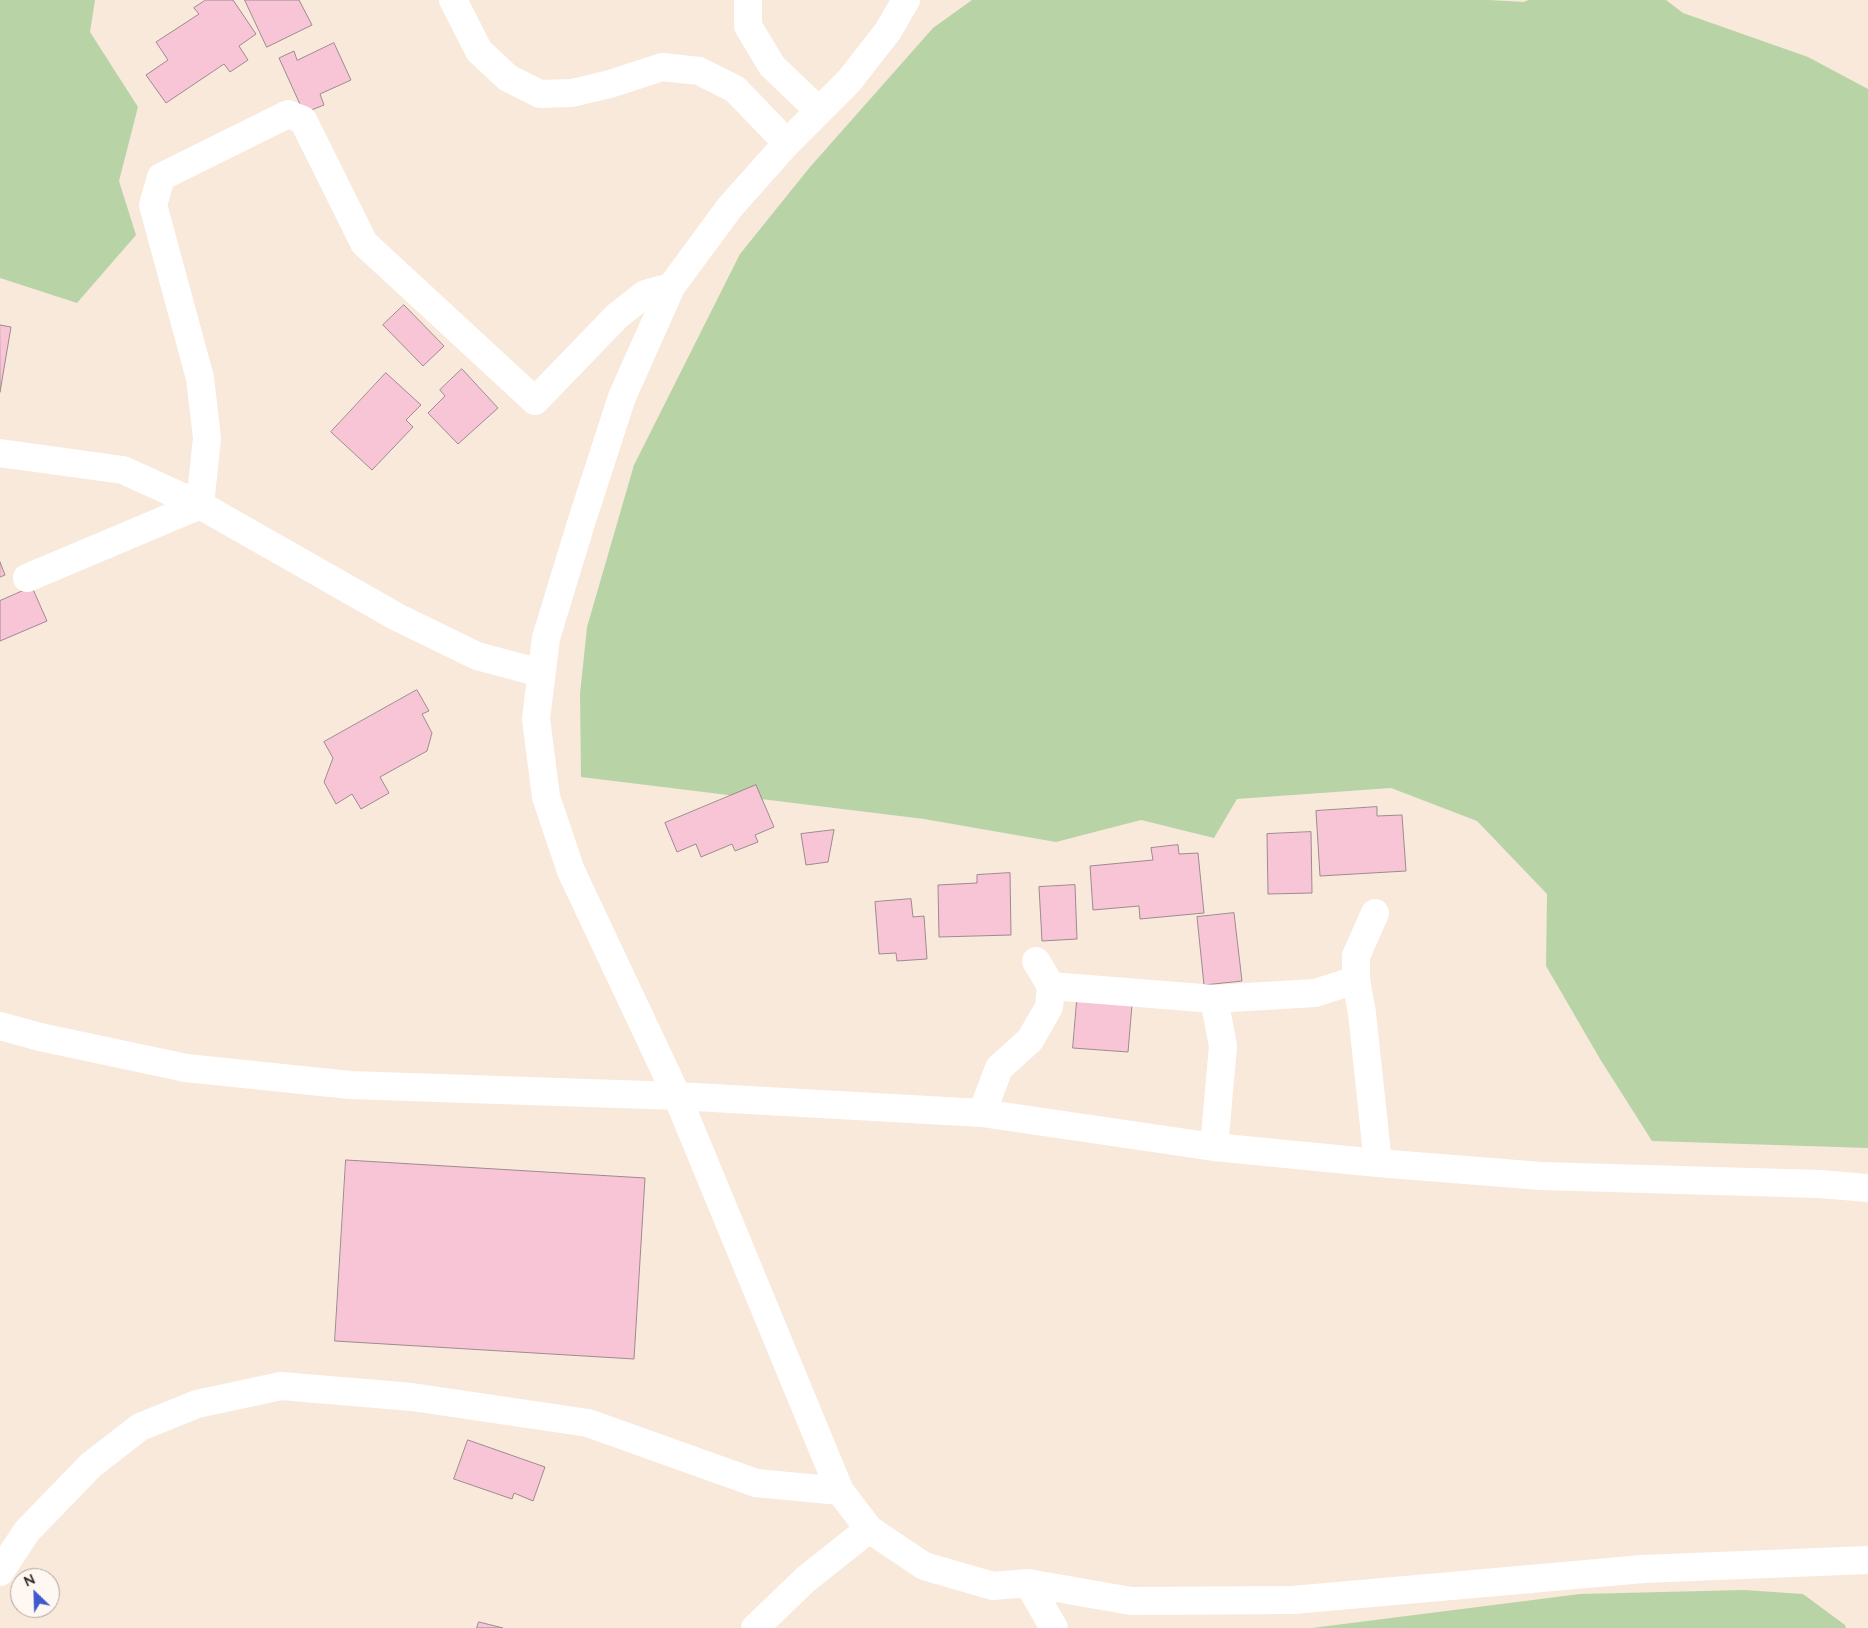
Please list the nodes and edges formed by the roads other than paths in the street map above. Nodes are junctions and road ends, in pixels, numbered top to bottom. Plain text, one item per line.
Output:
1 (453, 0) edge
2 (748, 0) edge
3 (906, 0) edge
4 (819, 112) junction
5 (787, 143) junction
6 (672, 287) junction
7 (0, 454) edge
8 (200, 505) junction
9 (27, 578) dead end
10 (541, 674) junction
11 (1375, 913) dead end
12 (1036, 961) dead end
13 (1356, 980) junction
14 (1051, 986) junction
15 (1214, 1000) junction
16 (0, 1026) edge
17 (677, 1096) junction
18 (982, 1113) junction
19 (1214, 1147) junction
20 (1378, 1163) junction
21 (1868, 1188) edge
22 (840, 1491) junction
23 (870, 1529) junction
24 (1868, 1560) edge
25 (0, 1572) edge
26 (1028, 1583) junction
27 (754, 1628) edge
28 (1054, 1628) edge

1 - 5 street
2 - 4 street
3 - 4 street
4 - 5 street
5 - 6 street
6 - 8 street
6 - 10 street
7 - 8 street
8 - 9 street
8 - 10 street
10 - 17 street
11 - 13 street
12 - 14 street
13 - 15 street
13 - 20 street
14 - 15 street
14 - 18 street
15 - 19 street
16 - 17 street
17 - 18 street
17 - 22 street
18 - 19 street
19 - 20 street
20 - 21 street
22 - 23 street
22 - 25 street
23 - 26 street
23 - 27 street
24 - 26 street
26 - 28 street

